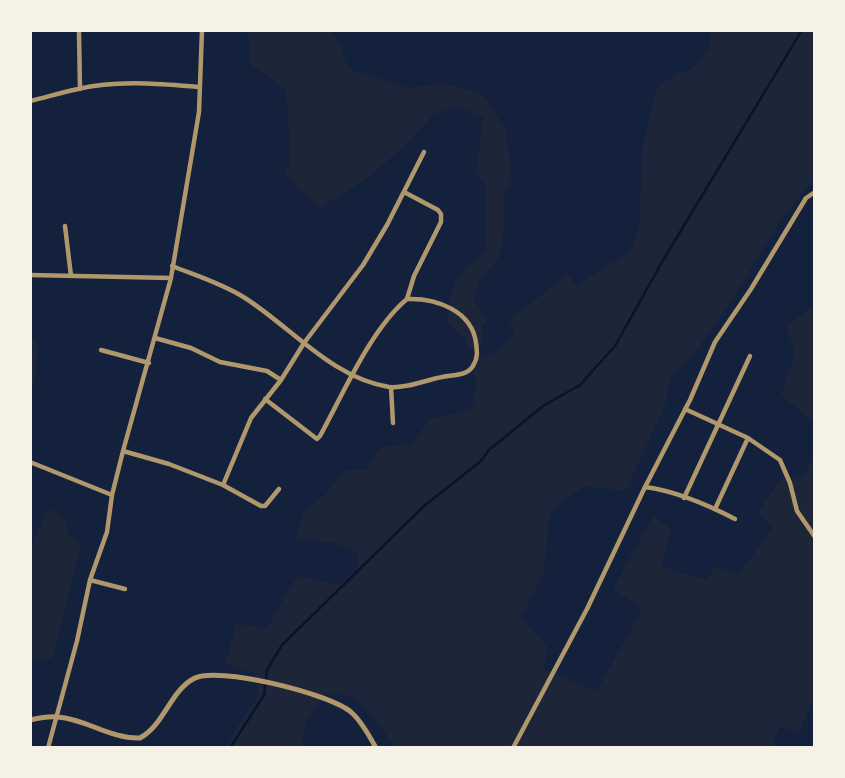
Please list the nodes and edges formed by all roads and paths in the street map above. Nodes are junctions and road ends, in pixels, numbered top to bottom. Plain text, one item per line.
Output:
1 (202, 30) edge
2 (79, 33) dead end
3 (199, 88) junction
4 (80, 89) junction
5 (30, 101) edge
6 (424, 152) dead end
7 (815, 191) edge
8 (404, 192) junction
9 (65, 226) dead end
10 (172, 267) junction
11 (30, 275) edge
12 (71, 276) junction
13 (171, 278) junction
14 (407, 299) junction
15 (155, 338) junction
16 (304, 343) junction
17 (101, 351) dead end
18 (750, 356) dead end
19 (149, 363) junction
20 (353, 376) junction
21 (281, 380) junction
22 (391, 387) junction
23 (265, 399) junction
24 (685, 409) junction
25 (393, 423) dead end
26 (719, 424) junction
27 (748, 438) junction
28 (123, 450) junction
29 (30, 462) edge
30 (223, 485) junction
31 (645, 487) junction
32 (279, 489) dead end
33 (112, 495) junction
34 (684, 498) junction
35 (715, 509) junction
36 (735, 519) dead end
37 (815, 537) edge
38 (90, 580) junction
39 (125, 589) dead end
40 (57, 717) junction
41 (30, 720) edge
42 (48, 748) edge
43 (376, 748) edge
44 (513, 748) edge

1 - 3 street
2 - 4 street
3 - 4 street
3 - 10 street
4 - 5 street
6 - 8 street
7 - 24 street
8 - 14 street
8 - 16 street
9 - 12 street
10 - 13 street
10 - 16 street
11 - 12 street
12 - 13 street
13 - 15 street
14 - 20 street
14 - 22 street
15 - 19 street
15 - 21 street
16 - 20 street
16 - 21 street
17 - 19 street
18 - 26 street
19 - 28 street
20 - 22 street
20 - 23 street
21 - 23 street
22 - 25 street
23 - 30 street
24 - 26 street
24 - 31 street
26 - 27 street
26 - 34 street
27 - 35 street
27 - 37 street
28 - 30 street
28 - 33 street
29 - 33 street
30 - 32 street
31 - 34 street
31 - 44 street
33 - 38 street
34 - 35 street
35 - 36 street
38 - 39 street
38 - 40 street
40 - 41 street
40 - 42 street
40 - 43 street

